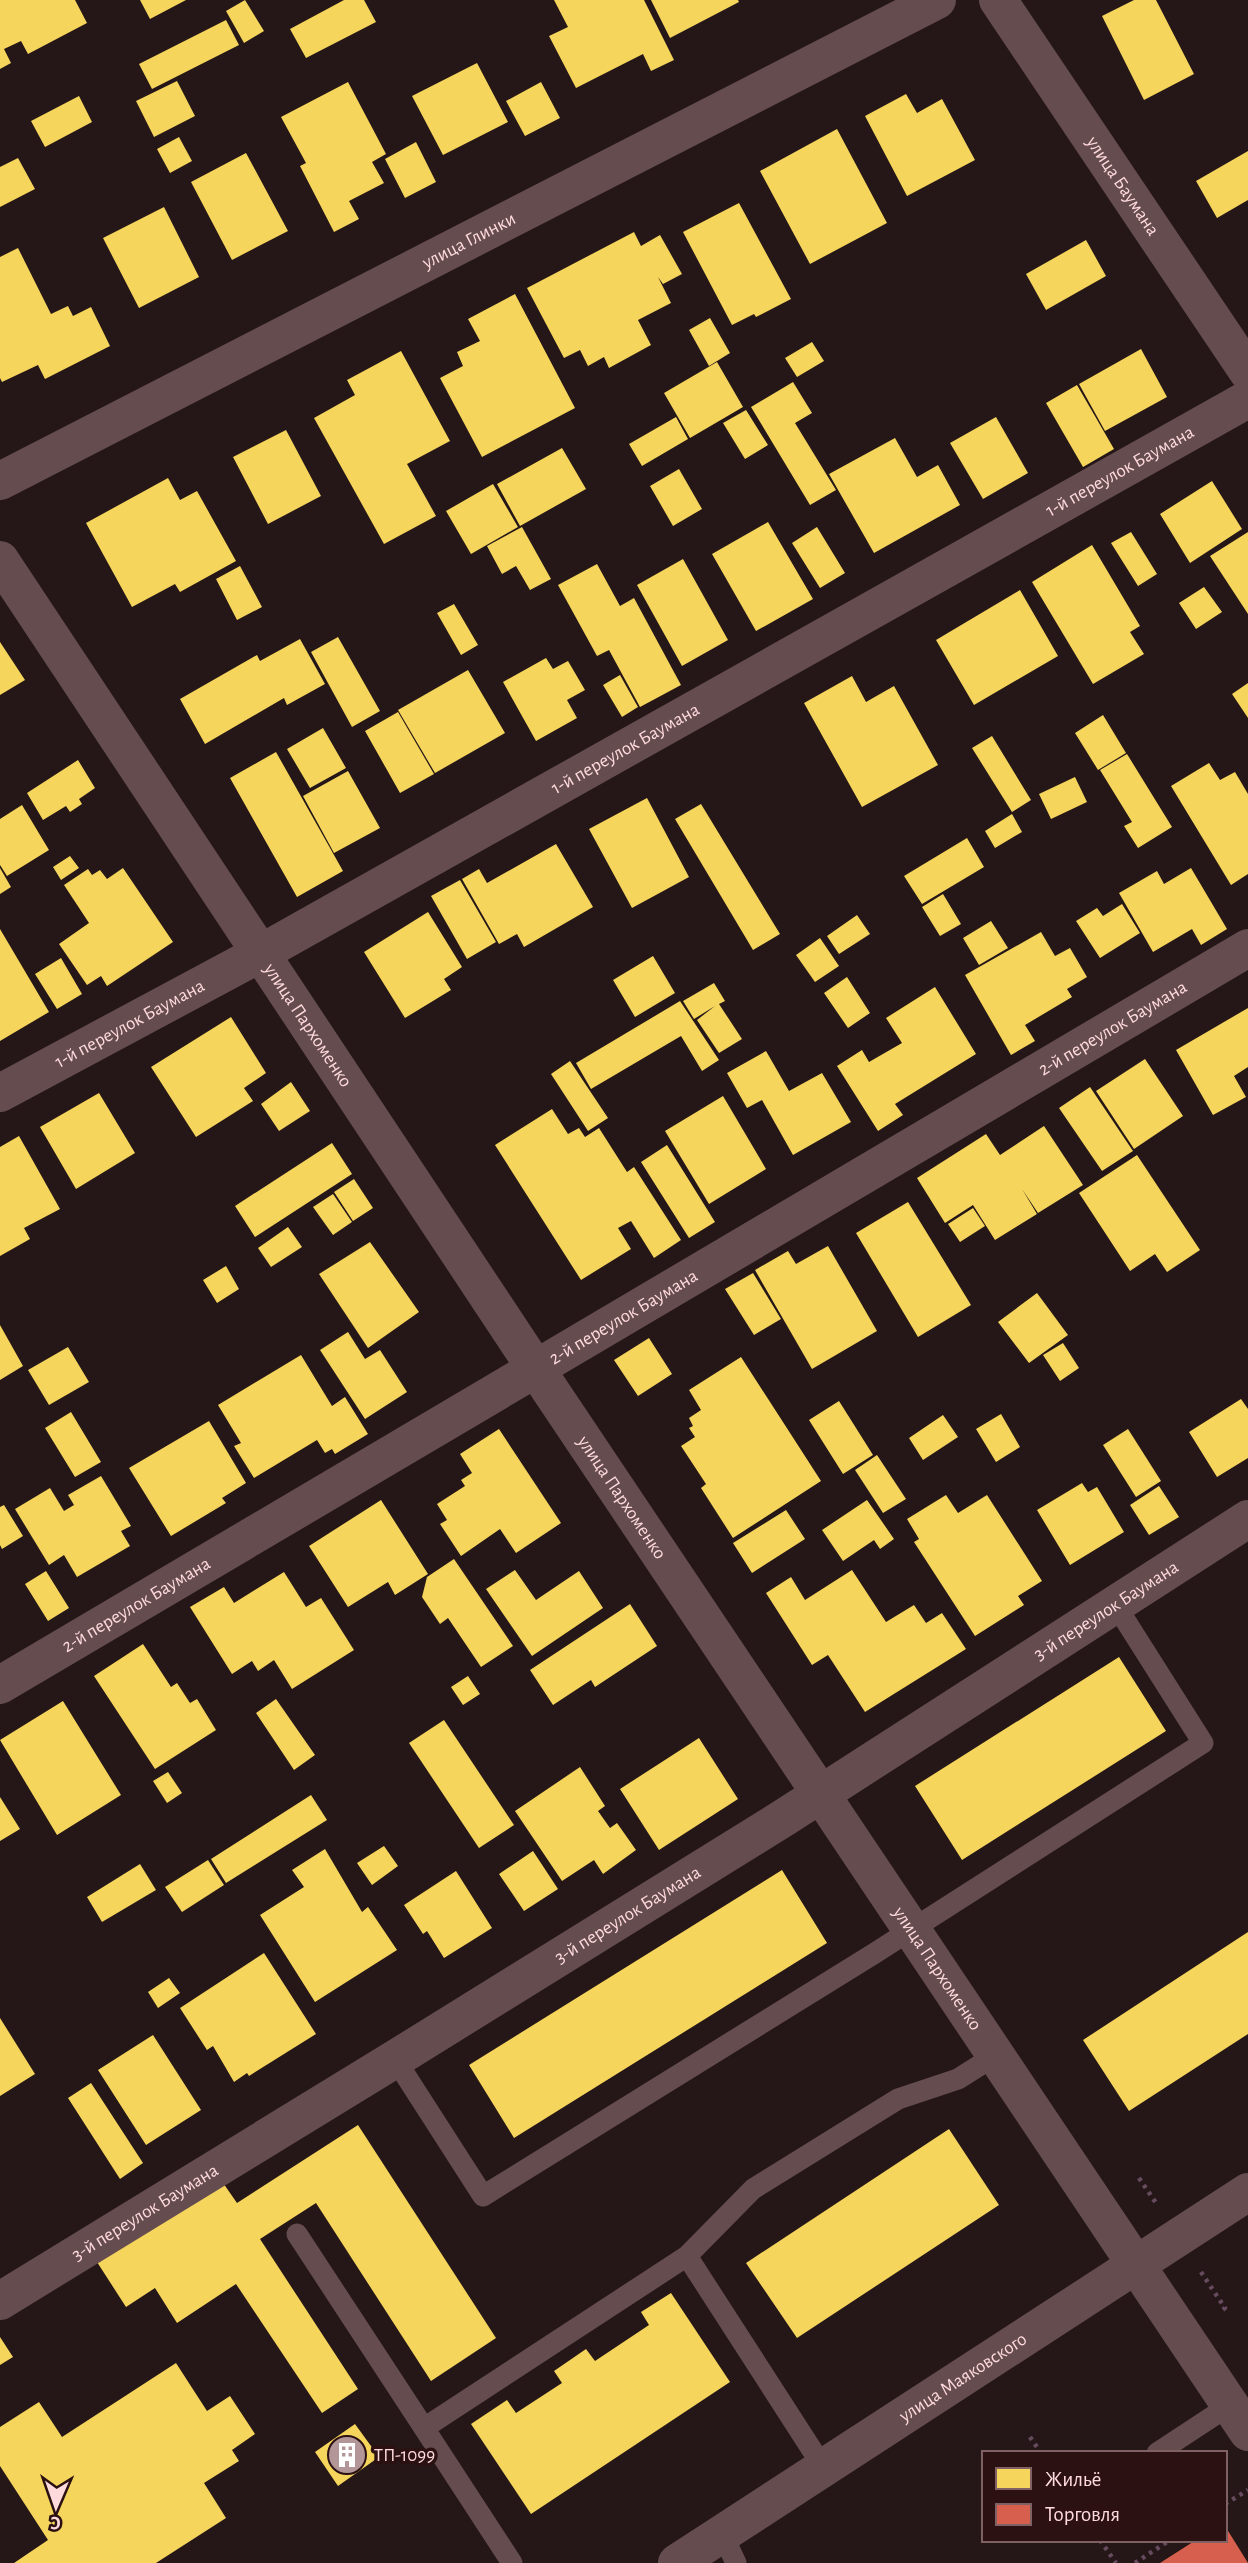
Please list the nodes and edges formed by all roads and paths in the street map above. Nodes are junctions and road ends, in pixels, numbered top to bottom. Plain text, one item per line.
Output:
1 (937, 0) edge
2 (998, 0) edge
3 (1248, 372) edge
4 (1248, 399) edge
5 (0, 481) edge
6 (0, 559) edge
7 (1248, 948) edge
8 (261, 953) junction
9 (0, 1093) edge
10 (536, 1369) junction
11 (1248, 1519) edge
12 (1115, 1604) junction
13 (0, 1685) edge
14 (820, 1793) junction
15 (911, 1929) junction
16 (996, 2055) junction
17 (396, 2059) junction
18 (1248, 2192) edge
19 (298, 2234) dead end
20 (687, 2256) junction
21 (1136, 2266) junction
22 (0, 2301) edge
23 (1239, 2419) edge
24 (425, 2428) junction
25 (1030, 2437) dead end
26 (1040, 2451) edge
27 (1162, 2451) edge
28 (823, 2467) junction
29 (1248, 2490) edge
30 (1227, 2503) edge
31 (1101, 2542) edge
32 (1167, 2542) edge
33 (729, 2548) edge
34 (512, 2563) edge
35 (677, 2563) edge
36 (1116, 2563) edge
37 (1135, 2563) edge

1 - 5 street, улица Глинки
2 - 3 street, улица Баумана
4 - 8 street, 1-й переулок Баумана
6 - 8 street, улица Пархоменко
7 - 10 street, 2-й переулок Баумана
8 - 9 street, 1-й переулок Баумана
8 - 10 street, улица Пархоменко
10 - 13 street, 2-й переулок Баумана
10 - 14 street, улица Пархоменко
11 - 12 street, 3-й переулок Баумана
12 - 14 street, 3-й переулок Баумана
12 - 15 lane
14 - 15 street, улица Пархоменко
14 - 17 street, 3-й переулок Баумана
15 - 16 street, улица Пархоменко
15 - 17 lane
16 - 20 lane
16 - 21 street, улица Пархоменко
17 - 22 street, 3-й переулок Баумана
18 - 21 street, улица Маяковского
19 - 24 lane
20 - 24 lane
20 - 28 lane
21 - 23 street, улица Пархоменко
21 - 28 street, улица Маяковского
23 - 27 lane
24 - 34 lane
25 - 26 path
28 - 33 street, улица Маяковского
29 - 30 path
31 - 36 path
32 - 37 path
33 - 35 street, улица Маяковского

